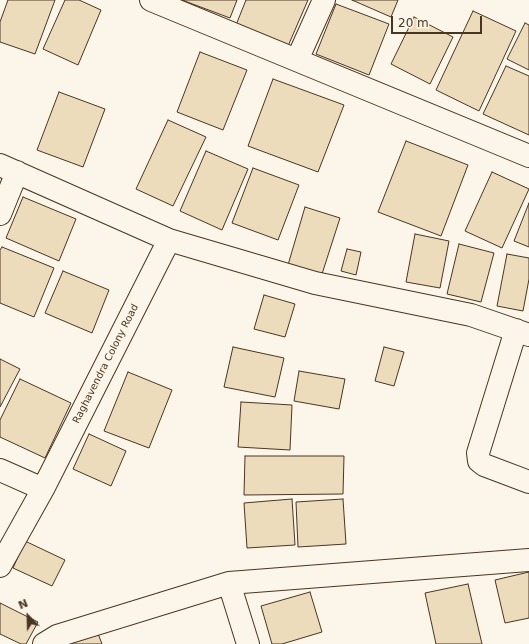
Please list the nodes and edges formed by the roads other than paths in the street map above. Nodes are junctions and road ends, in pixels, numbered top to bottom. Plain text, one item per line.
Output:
1 (324, 0) edge
2 (157, 1) edge
3 (297, 60) junction
4 (529, 156) edge
5 (8, 168) edge
6 (0, 214) edge
7 (169, 240) junction
8 (522, 332) edge
9 (0, 470) edge
10 (529, 482) edge
11 (42, 489) junction
12 (529, 560) edge
13 (0, 566) edge
14 (229, 583) junction
15 (44, 644) edge
16 (248, 644) edge

1 - 3 street
2 - 3 street
3 - 4 street
5 - 6 street
5 - 7 street
7 - 8 street
7 - 11 street, Raghavendra Colony Road
8 - 10 street
9 - 11 street
11 - 13 street, Raghavendra Colony Road
12 - 14 street
14 - 15 street
14 - 16 street

